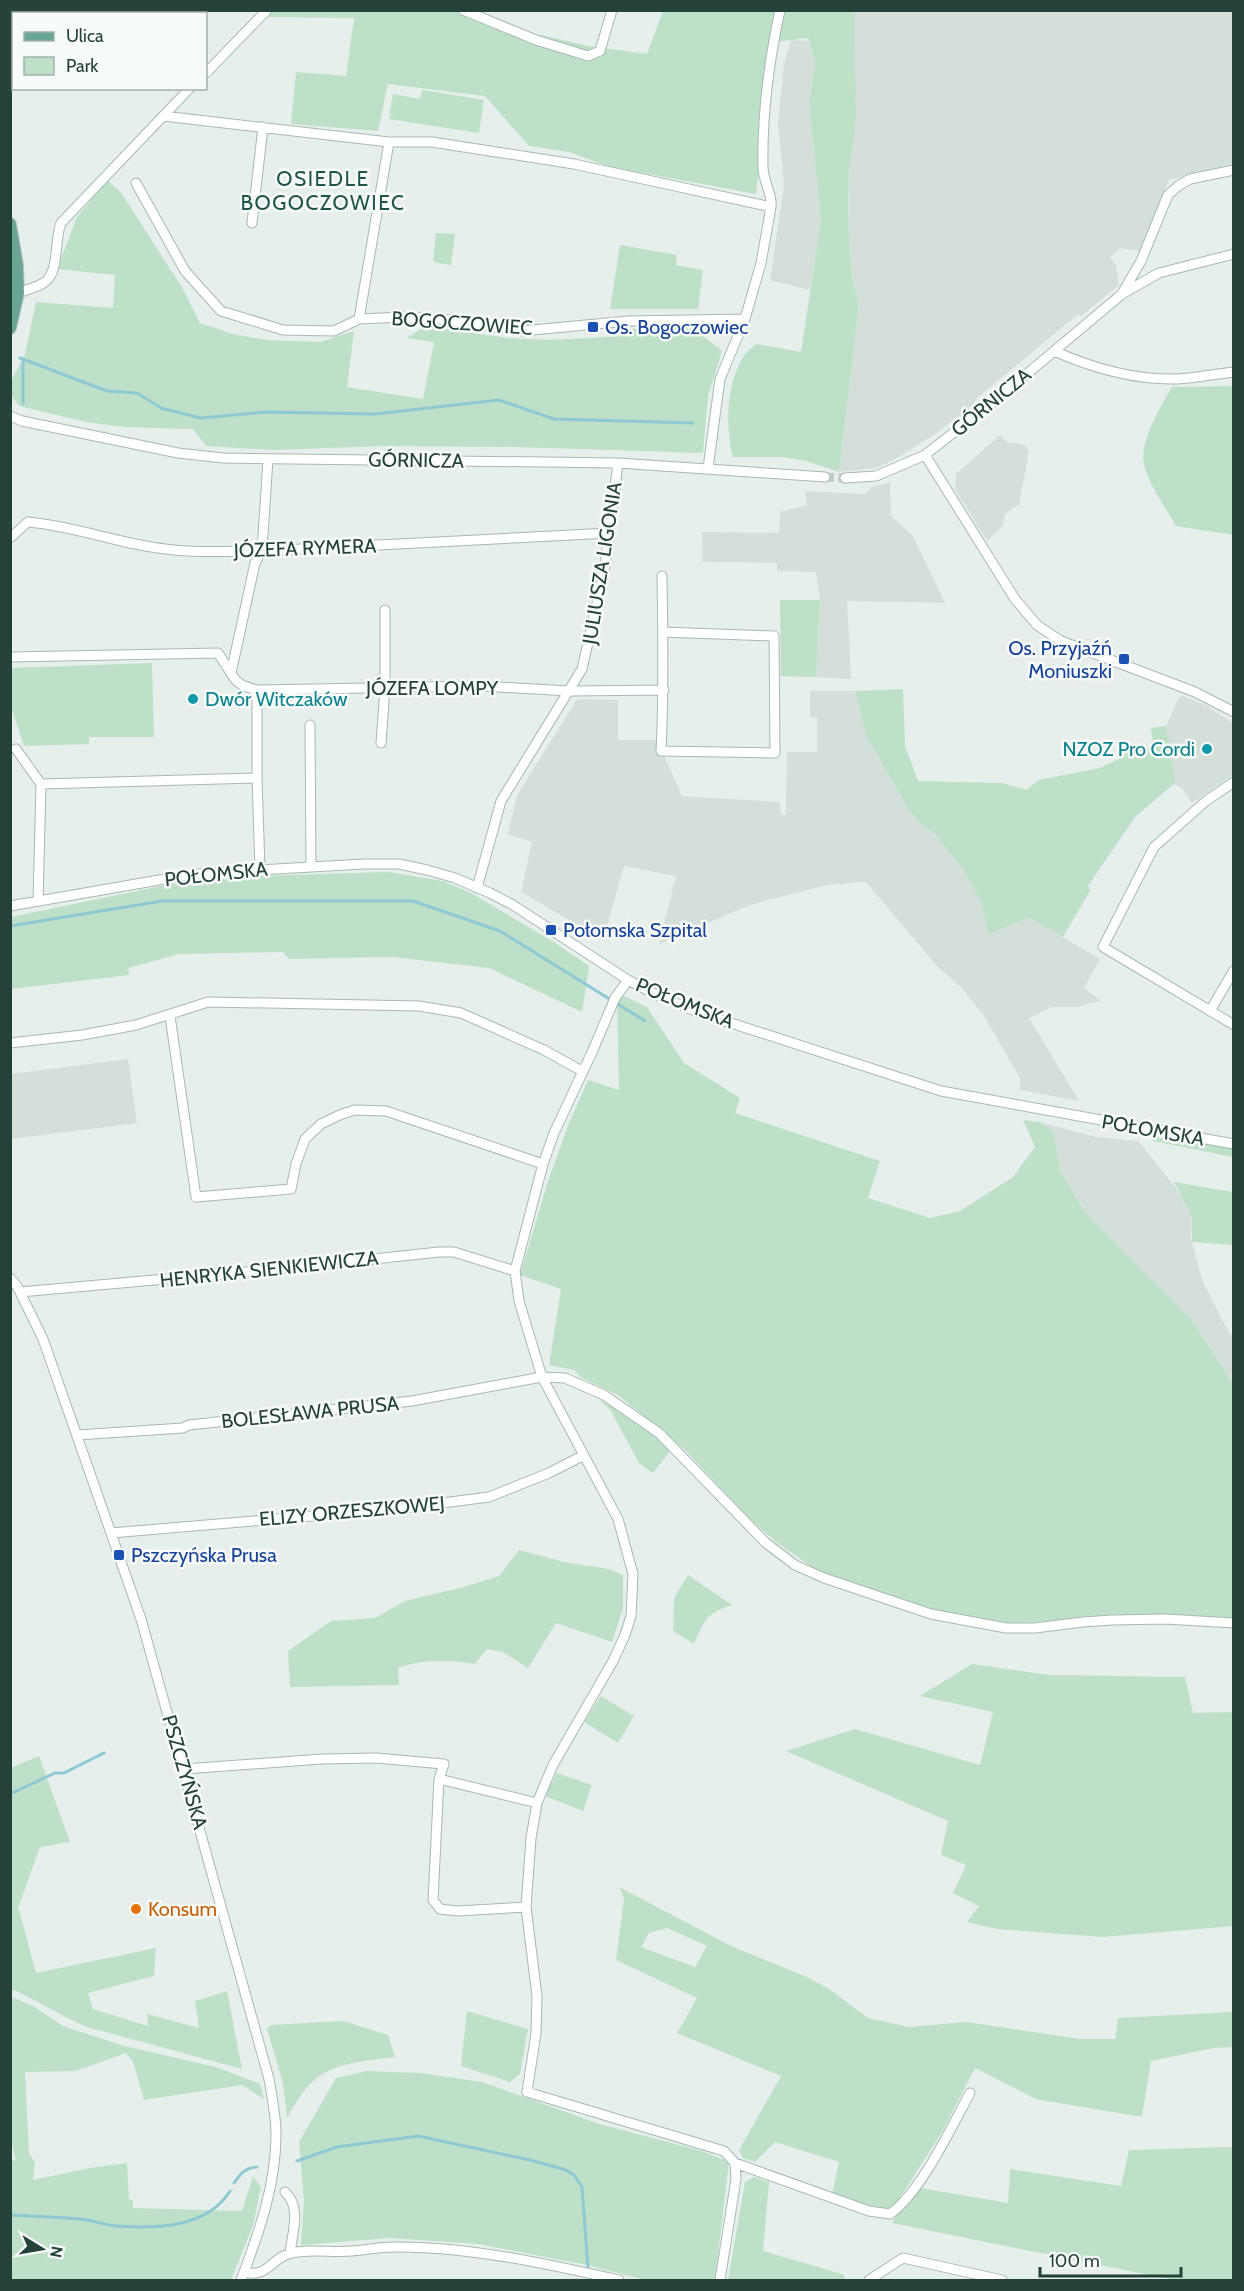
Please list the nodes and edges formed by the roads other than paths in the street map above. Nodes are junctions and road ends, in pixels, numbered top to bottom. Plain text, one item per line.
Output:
1 (267, 10) edge
2 (463, 10) edge
3 (612, 10) edge
4 (780, 10) edge
5 (207, 72) edge
6 (188, 90) edge
7 (163, 116) junction
8 (263, 127) junction
9 (389, 142) junction
10 (1233, 170) edge
11 (136, 183) dead end
12 (771, 204) junction
13 (252, 223) dead end
14 (10, 224) edge
15 (1233, 254) edge
16 (18, 293) junction
17 (1122, 294) junction
18 (359, 319) junction
19 (745, 319) junction
20 (10, 328) edge
21 (1054, 351) junction
22 (1233, 372) edge
23 (12, 417) edge
24 (925, 455) junction
25 (268, 459) junction
26 (618, 463) junction
27 (708, 468) junction
28 (825, 477) tunnel mouth
29 (845, 478) tunnel mouth
30 (609, 533) junction
31 (10, 538) edge
32 (262, 551) junction
33 (662, 576) dead end
34 (385, 610) dead end
35 (663, 632) junction
36 (10, 657) edge
37 (231, 673) junction
38 (385, 688) junction
39 (257, 690) junction
40 (664, 690) junction
41 (570, 691) junction
42 (1233, 712) edge
43 (310, 726) dead end
44 (381, 743) dead end
45 (16, 749) dead end
46 (257, 778) junction
47 (1233, 782) edge
48 (41, 784) junction
49 (311, 867) junction
50 (260, 869) junction
51 (477, 888) junction
52 (38, 901) junction
53 (10, 906) edge
54 (1233, 970) edge
55 (628, 980) junction
56 (1210, 1011) junction
57 (170, 1016) junction
58 (1233, 1025) edge
59 (10, 1043) edge
60 (582, 1071) junction
61 (1233, 1144) edge
62 (543, 1164) junction
63 (515, 1271) junction
64 (10, 1278) edge
65 (20, 1292) junction
66 (542, 1377) junction
67 (77, 1435) junction
68 (584, 1455) junction
69 (111, 1533) junction
70 (1233, 1623) edge
71 (184, 1769) junction
72 (439, 1779) junction
73 (537, 1803) junction
74 (526, 1907) junction
75 (970, 2094) dead end
76 (735, 2163) junction
77 (285, 2192) dead end
78 (290, 2253) junction
79 (243, 2276) edge
80 (620, 2280) edge
81 (720, 2280) edge
82 (869, 2280) edge
83 (1002, 2280) edge

1 - 5 street
2 - 3 street
4 - 12 street
6 - 7 street
7 - 8 street
7 - 16 street
8 - 9 street
8 - 13 street
9 - 12 street
9 - 18 street
10 - 17 street, GÓRNICZA
11 - 18 street, BOGOCZOWIEC
12 - 19 street
14 - 16 main road
15 - 17 street, GÓRNICZA
16 - 20 main road
17 - 21 street, GÓRNICZA
18 - 19 street, BOGOCZOWIEC
19 - 27 street
21 - 22 street
21 - 24 street, GÓRNICZA
23 - 25 street, GÓRNICZA
24 - 29 street, GÓRNICZA
24 - 42 street
25 - 26 street, GÓRNICZA
25 - 32 street
26 - 27 street, GÓRNICZA
26 - 30 street, JULIUSZA LIGONIA
27 - 28 street, GÓRNICZA
30 - 32 street, JÓZEFA RYMERA
30 - 41 street, JULIUSZA LIGONIA
31 - 32 street, JÓZEFA RYMERA
32 - 37 street
33 - 35 street
34 - 38 street
35 - 40 street
35 - 40 street
36 - 37 street
37 - 39 street
38 - 39 street, JÓZEFA LOMPY
38 - 41 street, JÓZEFA LOMPY
38 - 44 street
39 - 46 street
40 - 41 street, JÓZEFA LOMPY
41 - 51 street, JULIUSZA LIGONIA
43 - 49 street
45 - 48 street
46 - 48 street
46 - 50 street
47 - 56 street
48 - 52 street
49 - 50 street, POŁOMSKA
49 - 51 street, POŁOMSKA
50 - 52 street, POŁOMSKA
51 - 55 street, POŁOMSKA
52 - 53 street, POŁOMSKA
54 - 56 street
55 - 60 street
55 - 61 street, POŁOMSKA
56 - 58 street
57 - 59 street
57 - 60 street
57 - 62 street
60 - 62 street
62 - 63 street
63 - 65 street, HENRYKA SIENKIEWICZA
63 - 66 street
64 - 65 street, PSZCZYŃSKA
65 - 67 street, PSZCZYŃSKA
66 - 67 street, BOLESŁAWA PRUSA
66 - 68 street
66 - 70 street, BOLESŁAWA PRUSA
67 - 69 street, PSZCZYŃSKA
68 - 69 street, ELIZY ORZESZKOWEJ
68 - 73 street
69 - 71 street, PSZCZYŃSKA
71 - 72 street
71 - 79 street, PSZCZYŃSKA
72 - 73 street
72 - 74 street
73 - 74 street
74 - 76 street
75 - 76 street
76 - 81 street
77 - 78 street
78 - 79 street
78 - 80 street
82 - 83 street

